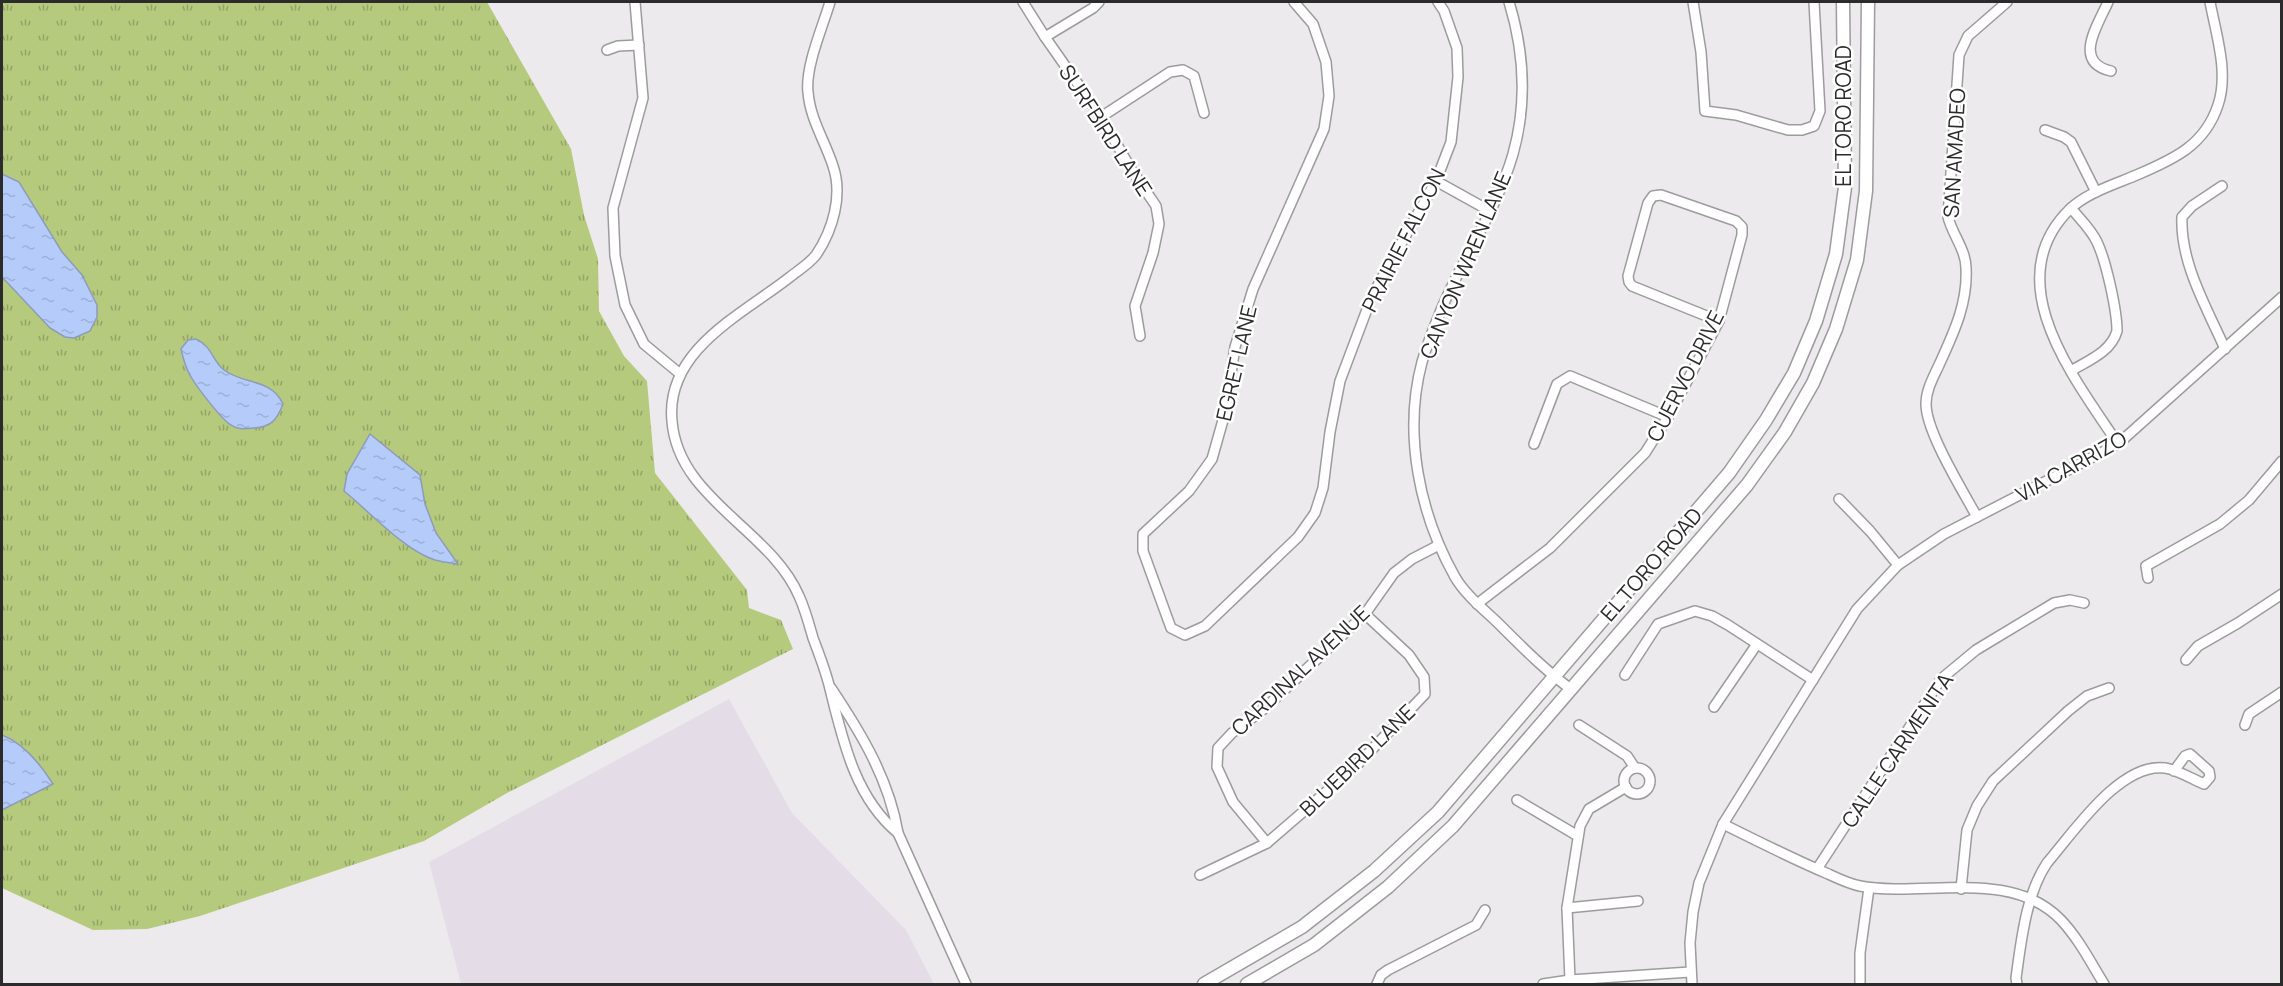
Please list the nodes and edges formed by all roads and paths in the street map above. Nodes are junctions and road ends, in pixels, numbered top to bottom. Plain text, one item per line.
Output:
1 (635, 2) edge
2 (830, 2) edge
3 (1023, 2) edge
4 (1099, 2) edge
5 (1294, 2) edge
6 (1438, 2) edge
7 (1509, 2) edge
8 (1693, 2) edge
9 (1814, 2) edge
10 (1843, 2) edge
11 (1868, 2) edge
12 (2007, 2) edge
13 (2108, 2) edge
14 (2210, 2) edge
15 (1045, 37) junction
16 (639, 45) junction
17 (607, 50) dead end
18 (2111, 71) dead end
19 (1204, 113) dead end
20 (1101, 117) junction
21 (2045, 130) dead end
22 (1436, 181) junction
23 (2222, 186) dead end
24 (2096, 192) junction
25 (2071, 208) junction
26 (1490, 211) junction
27 (2282, 297) edge
28 (1719, 321) junction
29 (1140, 336) dead end
30 (2224, 349) junction
31 (2071, 371) junction
32 (679, 374) junction
33 (1668, 417) junction
34 (1533, 444) dead end
35 (2118, 444) junction
36 (2282, 461) edge
37 (1839, 499) dead end
38 (1977, 517) junction
39 (1439, 545) junction
40 (1898, 565) junction
41 (2148, 578) dead end
42 (2282, 594) edge
43 (2084, 603) dead end
44 (1477, 604) junction
45 (1365, 614) junction
46 (1185, 635) joint
47 (1757, 644) junction
48 (2186, 660) dead end
49 (1624, 675) dead end
50 (1553, 676) junction
51 (1813, 680) junction
52 (829, 684) junction
53 (2109, 688) dead end
54 (1572, 690) junction
55 (2282, 692) edge
56 (1714, 707) dead end
57 (1579, 725) dead end
58 (2245, 725) dead end
59 (864, 739) junction
60 (849, 756) junction
61 (1635, 768) junction
62 (2174, 771) dead end
63 (1626, 787) junction
64 (1517, 800) dead end
65 (1723, 824) junction
66 (898, 833) junction
67 (1578, 836) junction
68 (1267, 843) junction
69 (1817, 869) junction
70 (1200, 875) dead end
71 (1869, 888) junction
72 (1961, 889) junction
73 (1638, 901) dead end
74 (2032, 901) junction
75 (1567, 908) junction
76 (1485, 910) dead end
77 (1690, 972) junction
78 (1570, 980) junction
79 (1630, 980) edge
80 (966, 984) edge
81 (1204, 984) edge
82 (1247, 984) edge
83 (1377, 984) edge
84 (1543, 984) edge
85 (1692, 984) edge
86 (1860, 984) edge
87 (2017, 984) edge
88 (2104, 984) edge

1 - 16 street
2 - 32 street
3 - 15 street, SURFBIRD LANE
4 - 15 street
5 - 46 street, EGRET LANE
6 - 22 street, PRAIRIE FALCON
7 - 26 street, CANYON WREN LANE
8 - 9 street
10 - 50 main road, EL TORO ROAD
11 - 54 main road, EL TORO ROAD
12 - 38 street, SAN AMADEO
13 - 18 street
14 - 24 street
15 - 20 street, SURFBIRD LANE
16 - 17 street
16 - 32 street
19 - 20 street
20 - 29 street, SURFBIRD LANE
21 - 24 street
22 - 26 street
22 - 46 street, PRAIRIE FALCON
23 - 30 street
24 - 25 street
25 - 31 street
25 - 31 street
26 - 39 street, CANYON WREN LANE
27 - 30 street, VIA CARRIZO
28 - 28 street, CUERVO DRIVE
28 - 33 street, CUERVO DRIVE
30 - 35 street, VIA CARRIZO
31 - 35 street
32 - 52 street
33 - 34 street
33 - 44 street, CUERVO DRIVE
35 - 38 street, VIA CARRIZO
36 - 41 street
37 - 40 street
38 - 40 street, VIA CARRIZO
39 - 44 street, CANYON WREN LANE
39 - 45 street, CARDINAL AVENUE
40 - 51 street, VIA CARRIZO
42 - 48 street
43 - 69 street, CALLE CARMENITA
44 - 50 street, CANYON WREN LANE
45 - 68 street, CARDINAL AVENUE
45 - 68 street, BLUEBIRD LANE
47 - 49 street
47 - 51 street
47 - 56 street
50 - 54 street, CANYON WREN LANE
50 - 81 main road, EL TORO ROAD
51 - 65 street, VIA CARRIZO
52 - 59 street
52 - 60 street
53 - 72 street
54 - 82 main road, EL TORO ROAD
55 - 58 street
57 - 61 street
59 - 60 street
59 - 66 street
60 - 66 street
61 - 63 street
61 - 63 street
62 - 74 street
63 - 67 street
64 - 67 street
65 - 69 street
65 - 77 street, VIA CARRIZO
66 - 80 street
67 - 75 street
68 - 70 street, BLUEBIRD LANE
69 - 71 street
71 - 72 street
71 - 86 street
72 - 74 street
73 - 75 street
74 - 87 street
74 - 88 street
75 - 78 street
76 - 83 street
77 - 79 street
77 - 85 street, VIA CARRIZO
78 - 79 street
78 - 84 street

